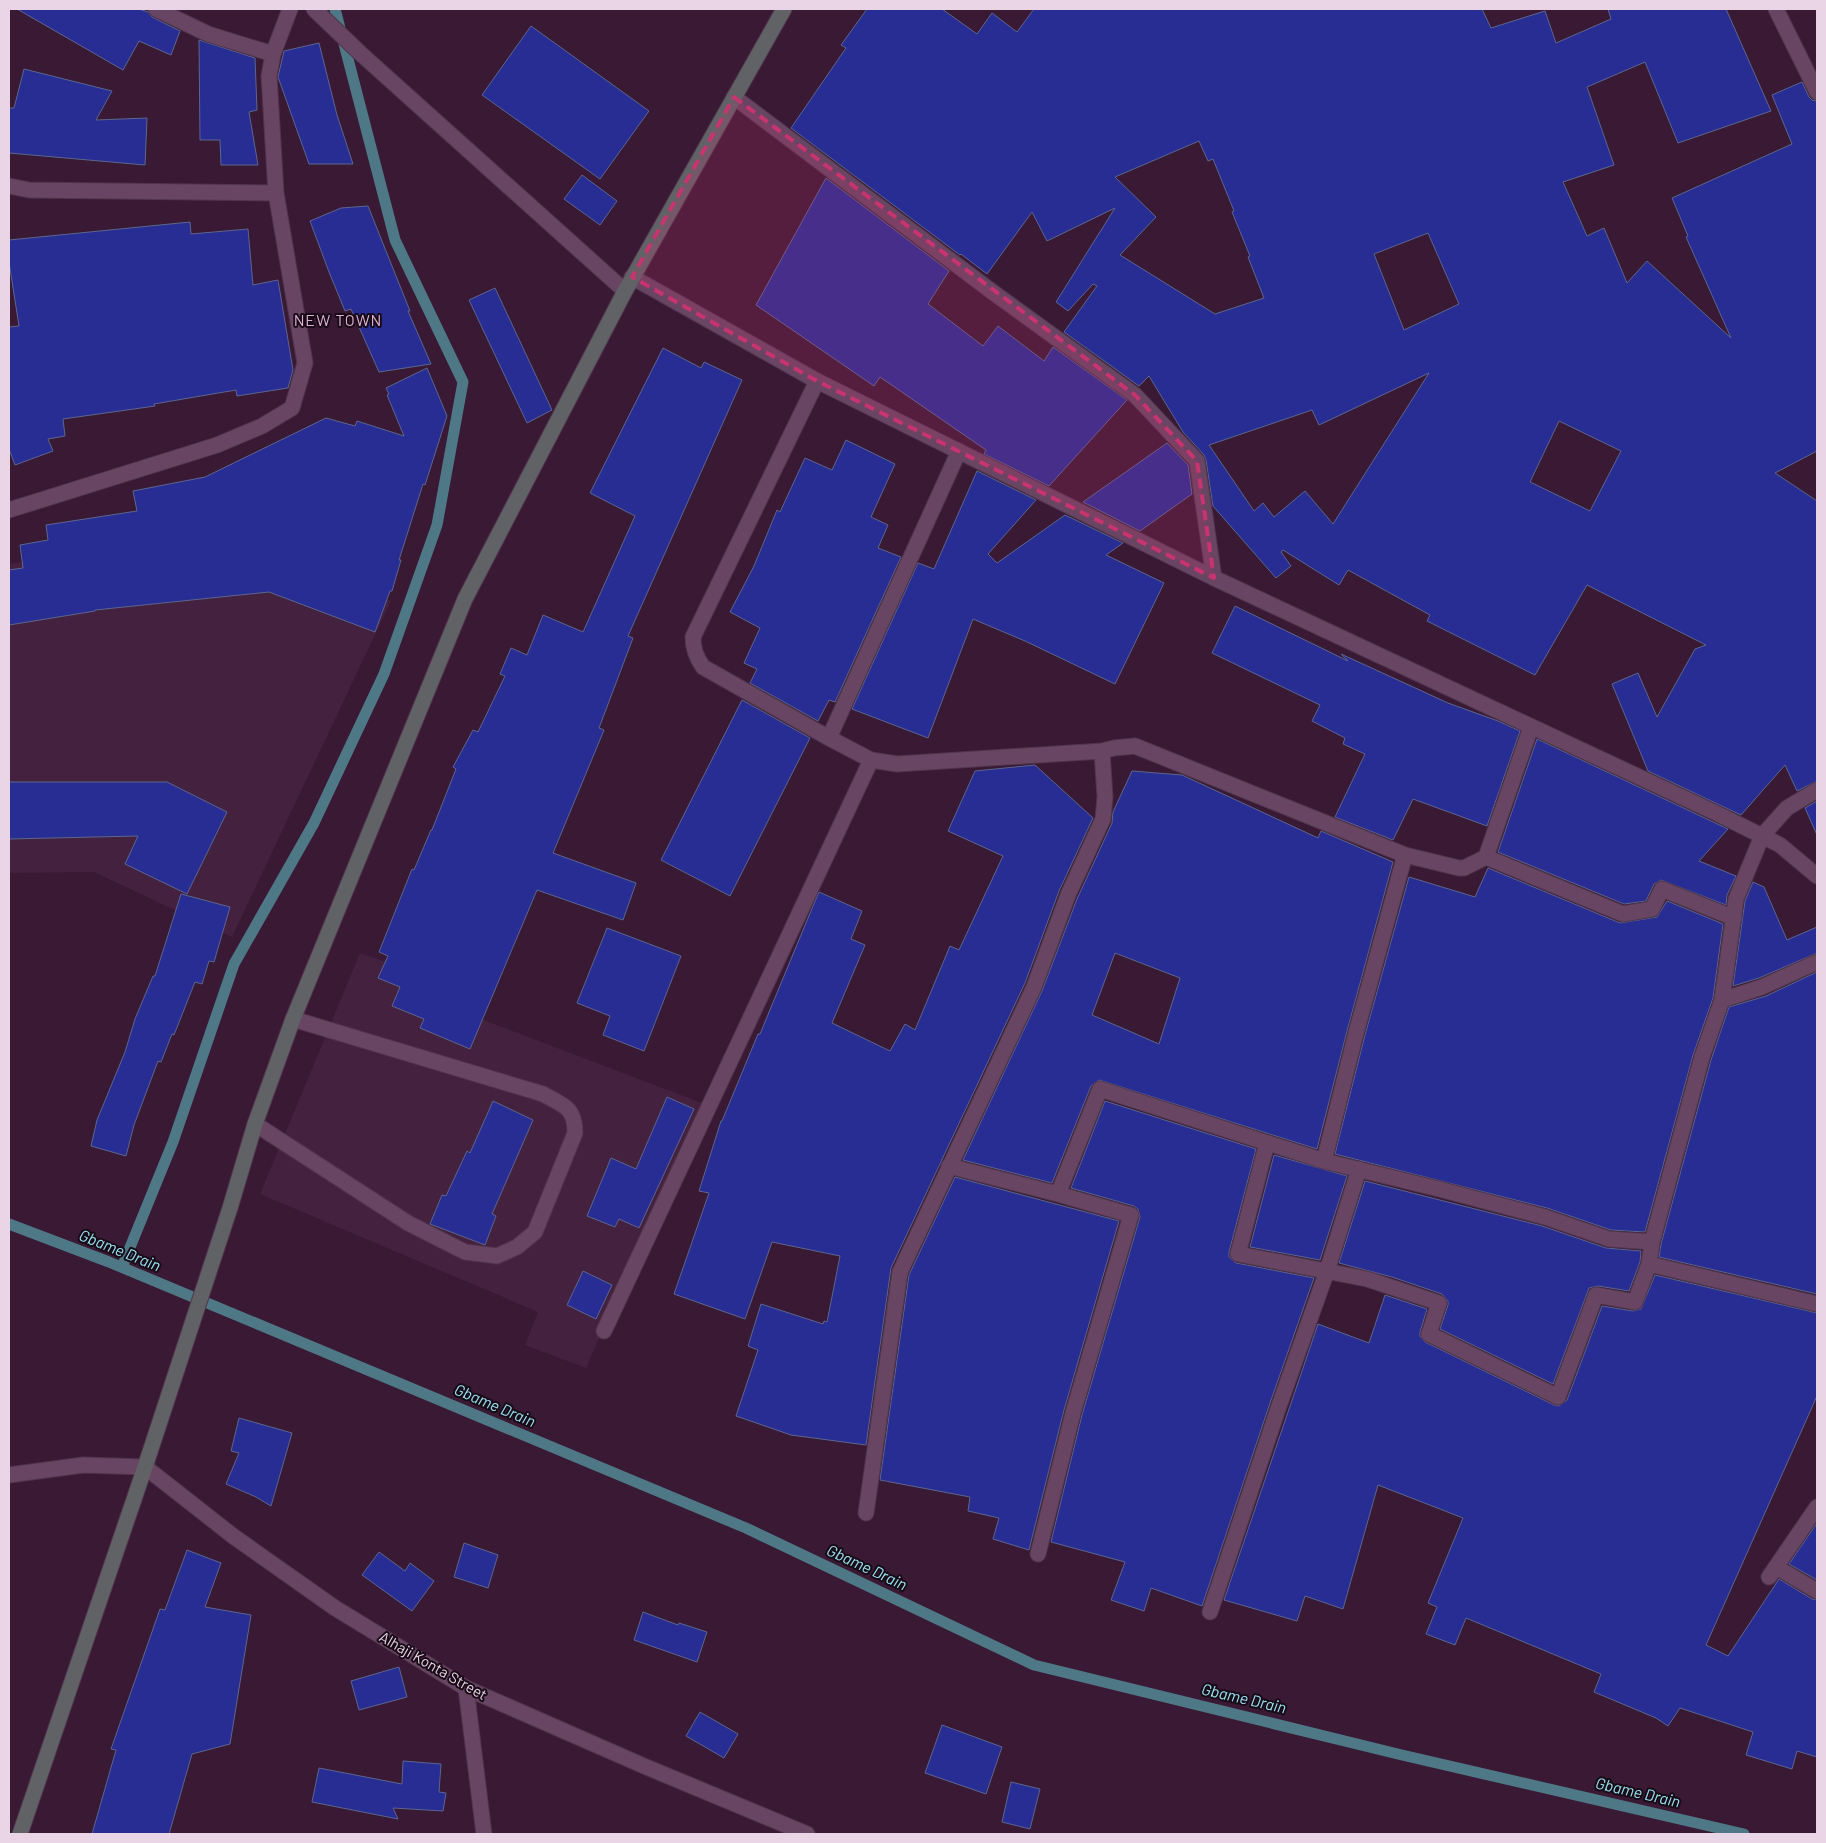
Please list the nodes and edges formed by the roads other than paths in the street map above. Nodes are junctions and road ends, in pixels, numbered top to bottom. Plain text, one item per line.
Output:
1 (156, 9) edge
2 (290, 9) edge
3 (314, 9) edge
4 (784, 9) edge
5 (1776, 9) edge
6 (273, 54) junction
7 (1817, 92) edge
8 (734, 97) junction
9 (9, 186) edge
10 (276, 193) junction
11 (632, 277) junction
12 (625, 291) junction
13 (817, 381) junction
14 (959, 451) junction
15 (9, 510) edge
16 (1214, 578) junction
17 (1531, 727) junction
18 (829, 738) junction
19 (1102, 751) junction
20 (872, 760) junction
21 (1817, 790) edge
22 (1762, 836) junction
23 (1405, 855) junction
24 (1486, 857) junction
25 (1817, 876) edge
26 (1734, 918) junction
27 (1817, 962) edge
28 (1722, 1000) junction
29 (293, 1019) junction
30 (255, 1124) junction
31 (1268, 1143) junction
32 (1324, 1161) junction
33 (949, 1166) junction
34 (1359, 1169) junction
35 (1058, 1194) junction
36 (1652, 1242) junction
37 (1649, 1264) junction
38 (1326, 1271) junction
39 (1817, 1304) edge
40 (604, 1331) dead end
41 (145, 1467) junction
42 (9, 1475) edge
43 (1817, 1507) edge
44 (866, 1512) dead end
45 (1038, 1554) dead end
46 (1817, 1590) edge
47 (1210, 1612) dead end
48 (466, 1688) junction
49 (20, 1834) edge
50 (484, 1834) edge
51 (808, 1834) edge

1 - 6 street
2 - 6 street
3 - 12 street
4 - 8 main road
5 - 7 street
6 - 10 street
8 - 11 main road
8 - 16 street
9 - 10 street
10 - 15 street
11 - 12 main road
11 - 13 street
12 - 29 main road
13 - 14 street
13 - 18 street
14 - 16 street
14 - 18 street
16 - 17 street
17 - 22 street
17 - 24 street
18 - 20 street
19 - 20 street
19 - 23 street
19 - 33 street
20 - 40 street
21 - 22 street
22 - 25 street
22 - 26 street
23 - 24 street
23 - 32 street
24 - 26 street
26 - 28 street
27 - 28 street
28 - 36 street
29 - 30 main road
29 - 30 street
30 - 41 main road
31 - 32 street
31 - 35 street
31 - 38 street
32 - 34 street
33 - 35 street
33 - 44 street
34 - 36 street
34 - 38 street
35 - 45 street
36 - 37 street
37 - 38 street
37 - 39 street
38 - 47 street
41 - 42 street
41 - 48 street, Alhaji Konta Street
41 - 49 main road
43 - 46 street
48 - 50 street
48 - 51 street, Alhaji Konta Street

